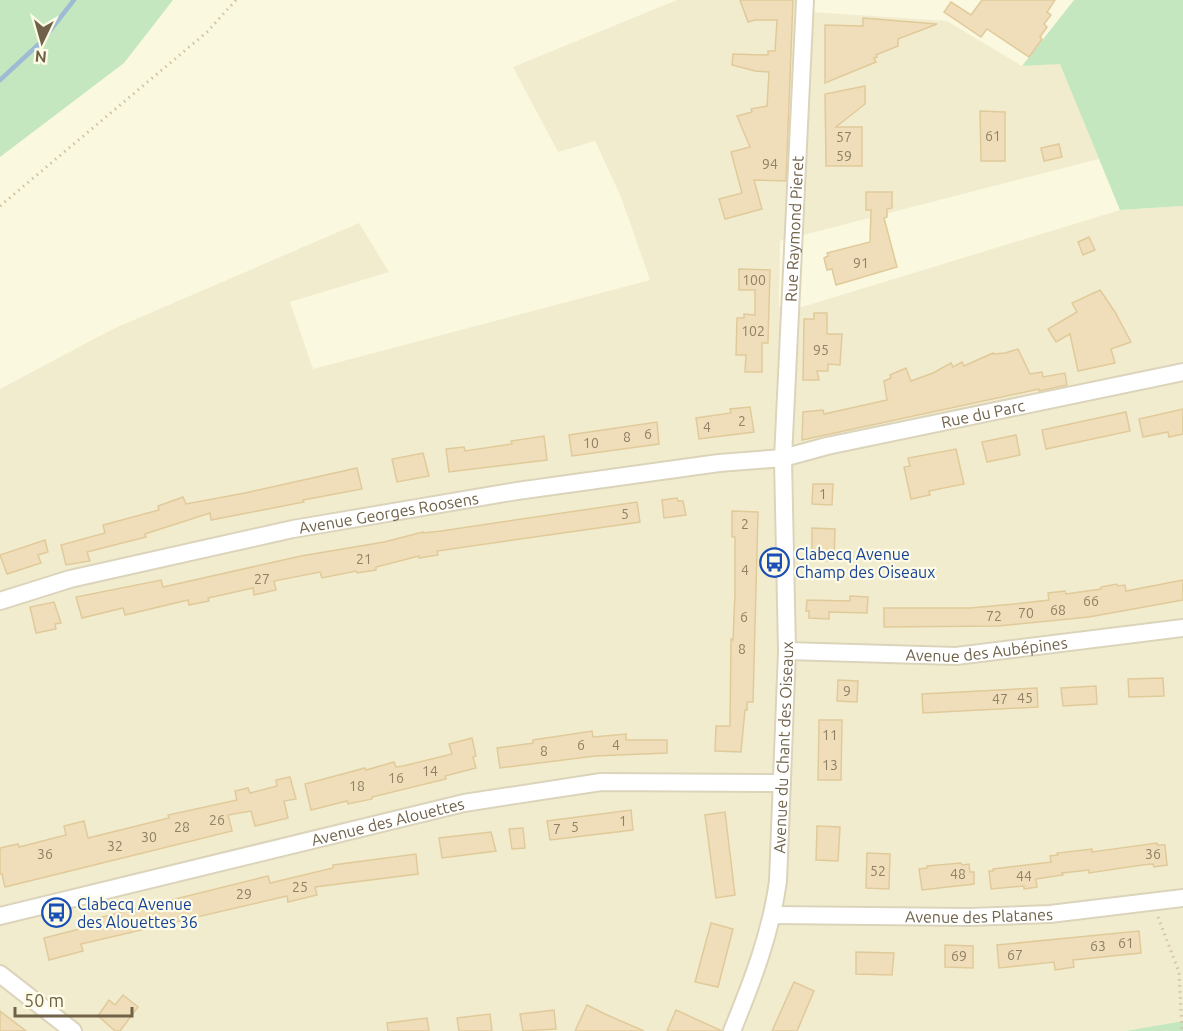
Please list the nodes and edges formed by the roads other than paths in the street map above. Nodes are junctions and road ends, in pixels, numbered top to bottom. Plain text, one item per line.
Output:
1 (805, 0) edge
2 (1183, 372) edge
3 (783, 458) junction
4 (0, 601) edge
5 (1183, 627) edge
6 (787, 651) junction
7 (782, 783) junction
8 (1183, 898) edge
9 (773, 915) junction
10 (0, 916) edge
11 (0, 974) edge
12 (73, 1031) edge
13 (732, 1031) edge

1 - 3 street, Rue Raymond Pieret
2 - 3 street, Rue du Parc
3 - 4 street, Avenue Georges Roosens
3 - 6 street, Avenue du Chant des Oiseaux
5 - 6 street, Avenue des Aubépines
6 - 7 street, Avenue du Chant des Oiseaux
7 - 9 street, Avenue du Chant des Oiseaux
7 - 10 street, Avenue des Alouettes
8 - 9 street, Avenue des Platanes
9 - 13 street, Avenue du Chant des Oiseaux
11 - 12 street

